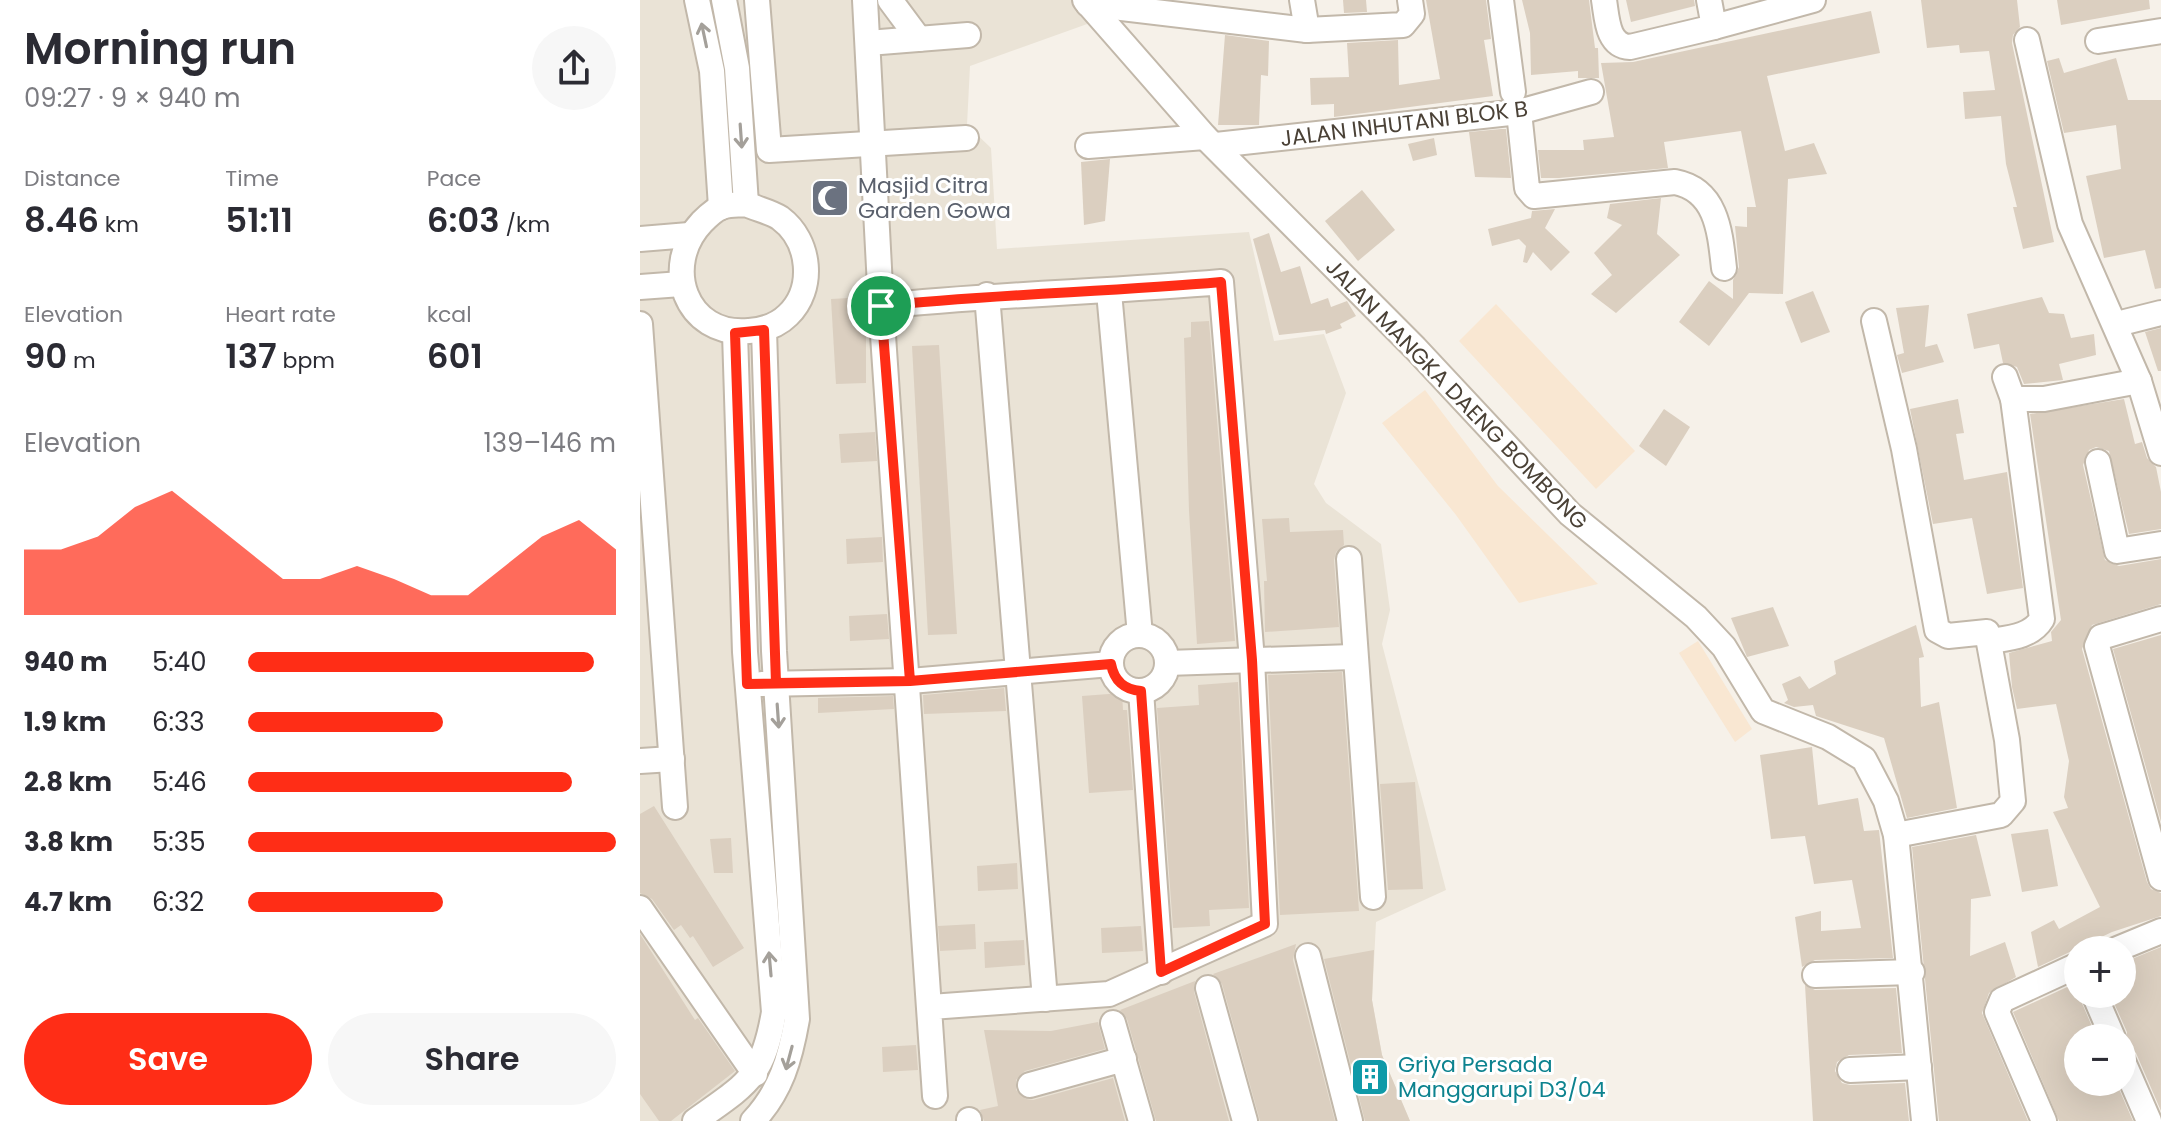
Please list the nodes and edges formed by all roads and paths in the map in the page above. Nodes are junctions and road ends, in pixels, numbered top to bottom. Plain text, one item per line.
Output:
1 (697, 0) edge
2 (724, 0) edge
3 (757, 0) edge
4 (865, 0) edge
5 (890, 0) edge
6 (1302, 0) edge
7 (1410, 0) edge
8 (1501, 0) edge
9 (1604, 0) edge
10 (1709, 0) edge
11 (1813, 0) edge
12 (1087, 2) edge
13 (1714, 27) junction
14 (1307, 30) junction
15 (2161, 31) edge
16 (968, 35) dead end
17 (919, 39) junction
18 (2027, 40) dead end
19 (2098, 41) dead end
20 (868, 43) junction
21 (724, 70) junction
22 (1591, 92) dead end
23 (1516, 102) junction
24 (966, 138) dead end
25 (1211, 141) junction
26 (875, 145) junction
27 (1088, 146) dead end
28 (746, 204) junction
29 (721, 207) junction
30 (689, 235) junction
31 (640, 239) edge
32 (1724, 268) dead end
33 (681, 284) junction
34 (640, 287) edge
35 (1109, 292) junction
36 (987, 295) junction
37 (881, 306) junction
38 (2161, 313) edge
39 (1874, 321) dead end
40 (640, 324) edge
41 (2117, 324) junction
42 (764, 330) junction
43 (735, 333) junction
44 (2139, 381) junction
45 (2161, 453) edge
46 (2098, 462) dead end
47 (2161, 544) edge
48 (1349, 559) dead end
49 (2161, 619) edge
50 (1140, 635) junction
51 (1990, 641) junction
52 (774, 651) junction
53 (745, 652) junction
54 (1353, 657) junction
55 (1252, 660) junction
56 (1167, 663) junction
57 (1111, 664) junction
58 (1017, 674) junction
59 (910, 681) junction
60 (776, 683) junction
61 (747, 684) junction
62 (1141, 691) junction
63 (672, 759) junction
64 (640, 761) edge
65 (675, 807) dead end
66 (1896, 835) junction
67 (2161, 878) edge
68 (1373, 897) dead end
69 (640, 908) edge
70 (2161, 931) edge
71 (2136, 941) edge
72 (1308, 956) dead end
73 (1161, 972) junction
74 (1912, 972) junction
75 (2064, 972) edge
76 (1815, 975) dead end
77 (1208, 988) dead end
78 (1045, 999) junction
79 (931, 1007) junction
80 (785, 1016) junction
81 (1113, 1023) dead end
82 (1124, 1059) junction
83 (1919, 1067) junction
84 (1850, 1070) dead end
85 (755, 1074) junction
86 (1030, 1085) dead end
87 (2136, 1091) edge
88 (935, 1096) dead end
89 (695, 1121) edge
90 (753, 1121) edge
91 (1141, 1121) edge
92 (1245, 1121) edge
93 (1350, 1121) edge
94 (1924, 1121) edge
95 (2044, 1121) edge
96 (2149, 1121) edge

21 -> 1 street
2 - 21 street
3 - 26 street
4 - 20 street
5 - 17 street
6 - 14 street
7 - 14 street
8 - 23 street
9 - 13 street
10 - 13 street
11 - 13 street
12 - 14 street
12 - 25 street, JALAN MANGKA DAENG BOMBONG
15 - 19 street
16 - 17 street
17 - 20 street
18 - 41 street
20 - 26 street
21 -> 28 street
21 - 29 street
22 - 23 street, JALAN INHUTANI BLOK B
23 - 25 street, JALAN INHUTANI BLOK B
23 - 32 street
24 - 26 street
25 - 27 street, JALAN INHUTANI BLOK B
25 - 66 street, JALAN MANGKA DAENG BOMBONG
26 - 37 street
28 - 29 street
28 - 42 street
29 - 30 street
30 - 31 street
30 - 33 street
33 - 34 street
33 - 43 street
35 - 36 street
35 - 50 street
35 - 55 street
36 - 37 street
36 - 58 street
37 - 59 street
38 - 41 street
39 - 51 street
40 - 63 street
41 - 44 street
42 - 43 street
42 - 52 street
43 - 53 street
44 - 45 street
44 - 51 street
46 - 47 street
48 - 54 street
49 - 67 street
50 - 56 street
50 - 57 street
51 - 66 street
52 - 53 street
52 - 60 street
53 - 61 street
54 - 55 street
54 - 68 street
55 - 56 street
55 - 73 street
56 - 62 street
57 - 58 street
57 - 62 street
58 - 59 street
58 - 78 street
59 - 60 street
59 - 79 street
60 - 61 street
60 -> 80 street
80 -> 61 street
62 - 73 street
63 - 64 street
63 - 65 street
66 - 74 street, JALAN MANGKA DAENG BOMBONG
69 - 85 street
70 - 71 street
72 - 93 street
73 - 78 street
74 - 76 street
74 - 83 street, JALAN MANGKA DAENG BOMBONG
75 - 95 street
77 - 92 street
78 - 79 street
79 - 88 street
80 - 85 street
80 -> 90 street
81 - 82 street
82 - 86 street
82 - 91 street
83 - 84 street
83 - 94 street, JALAN MANGKA DAENG BOMBONG
85 - 89 street
87 - 96 street

